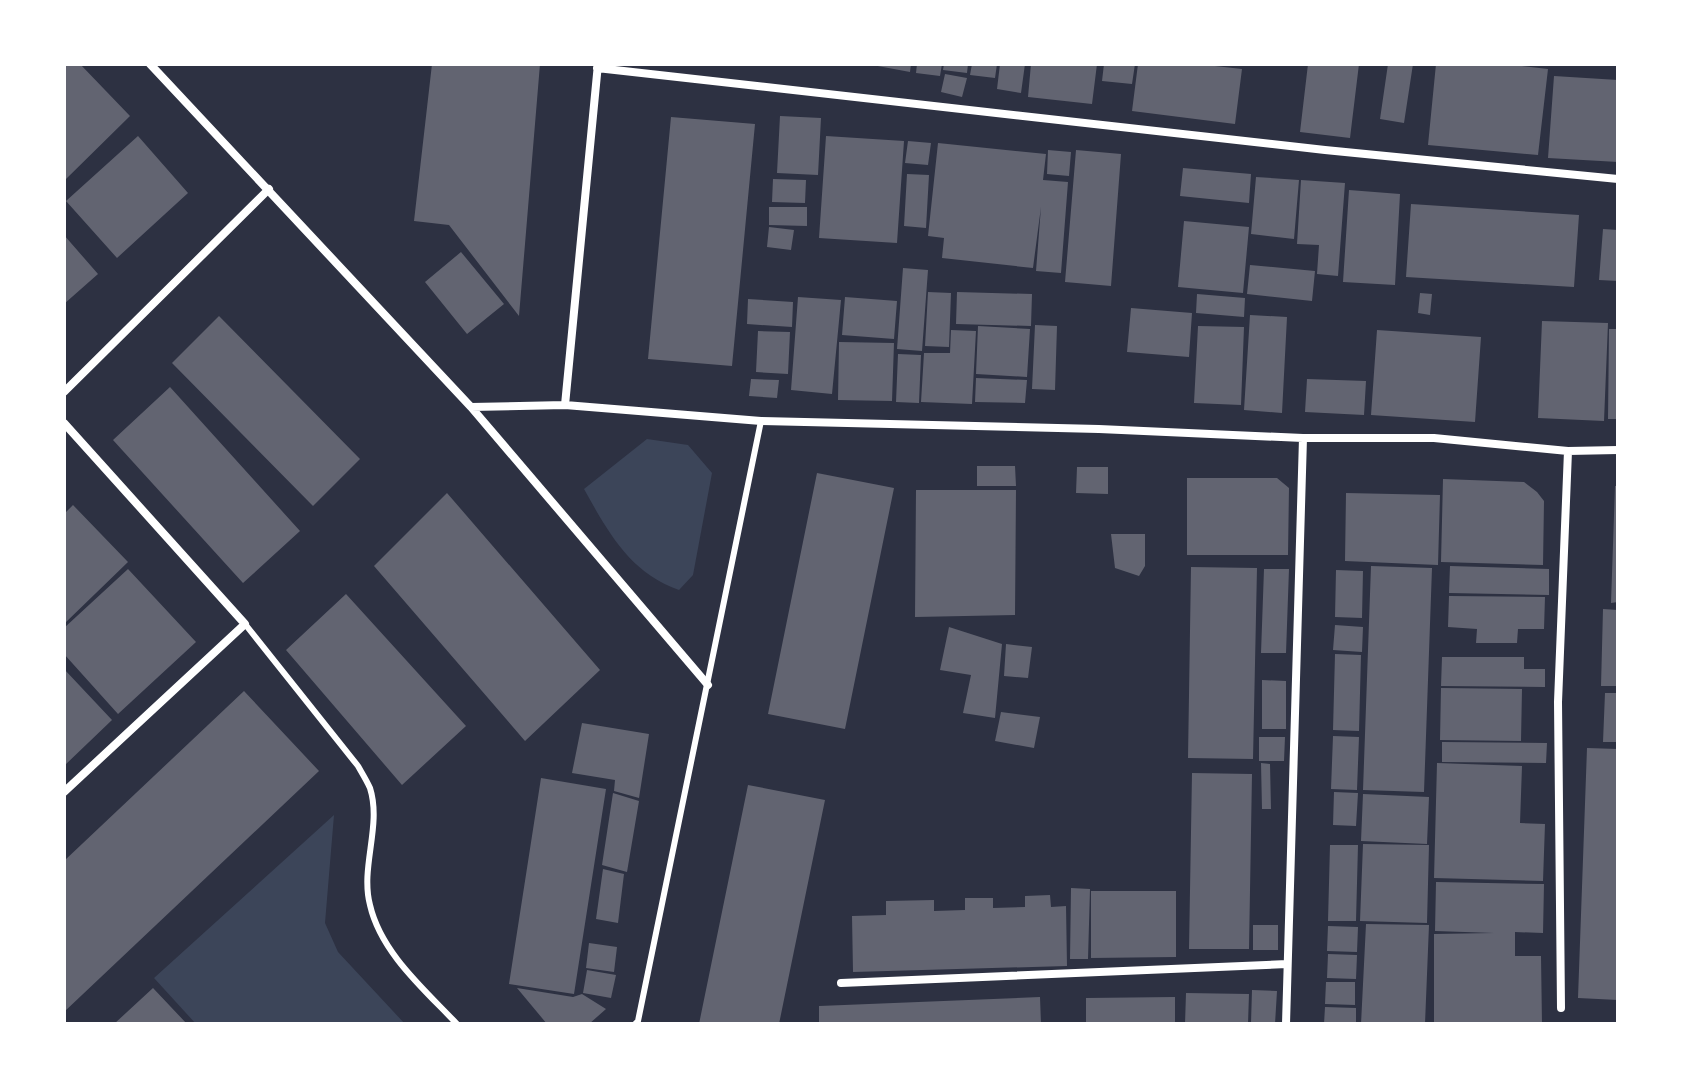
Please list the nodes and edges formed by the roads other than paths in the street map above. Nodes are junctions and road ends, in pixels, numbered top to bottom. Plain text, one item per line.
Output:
1 (150, 64) edge
2 (598, 66) edge
3 (1618, 179) edge
4 (269, 189) junction
5 (64, 392) edge
6 (565, 405) junction
7 (471, 407) junction
8 (761, 421) junction
9 (64, 423) edge
10 (1303, 438) junction
11 (1618, 450) edge
12 (1568, 451) junction
13 (245, 624) junction
14 (708, 685) junction
15 (64, 792) edge
16 (1287, 964) junction
17 (841, 983) dead end
18 (1561, 1008) dead end
19 (457, 1024) edge
20 (635, 1024) edge
21 (1286, 1024) edge

1 - 4 street
2 - 3 street
2 - 6 street
4 - 5 street
4 - 7 street
6 - 7 street
6 - 8 street
7 - 14 street
8 - 10 street
8 - 14 lane
9 - 13 street
10 - 12 street
10 - 16 street
11 - 12 street
12 - 18 street
13 - 15 street
13 - 19 lane
14 - 20 lane
16 - 17 street
16 - 21 street

